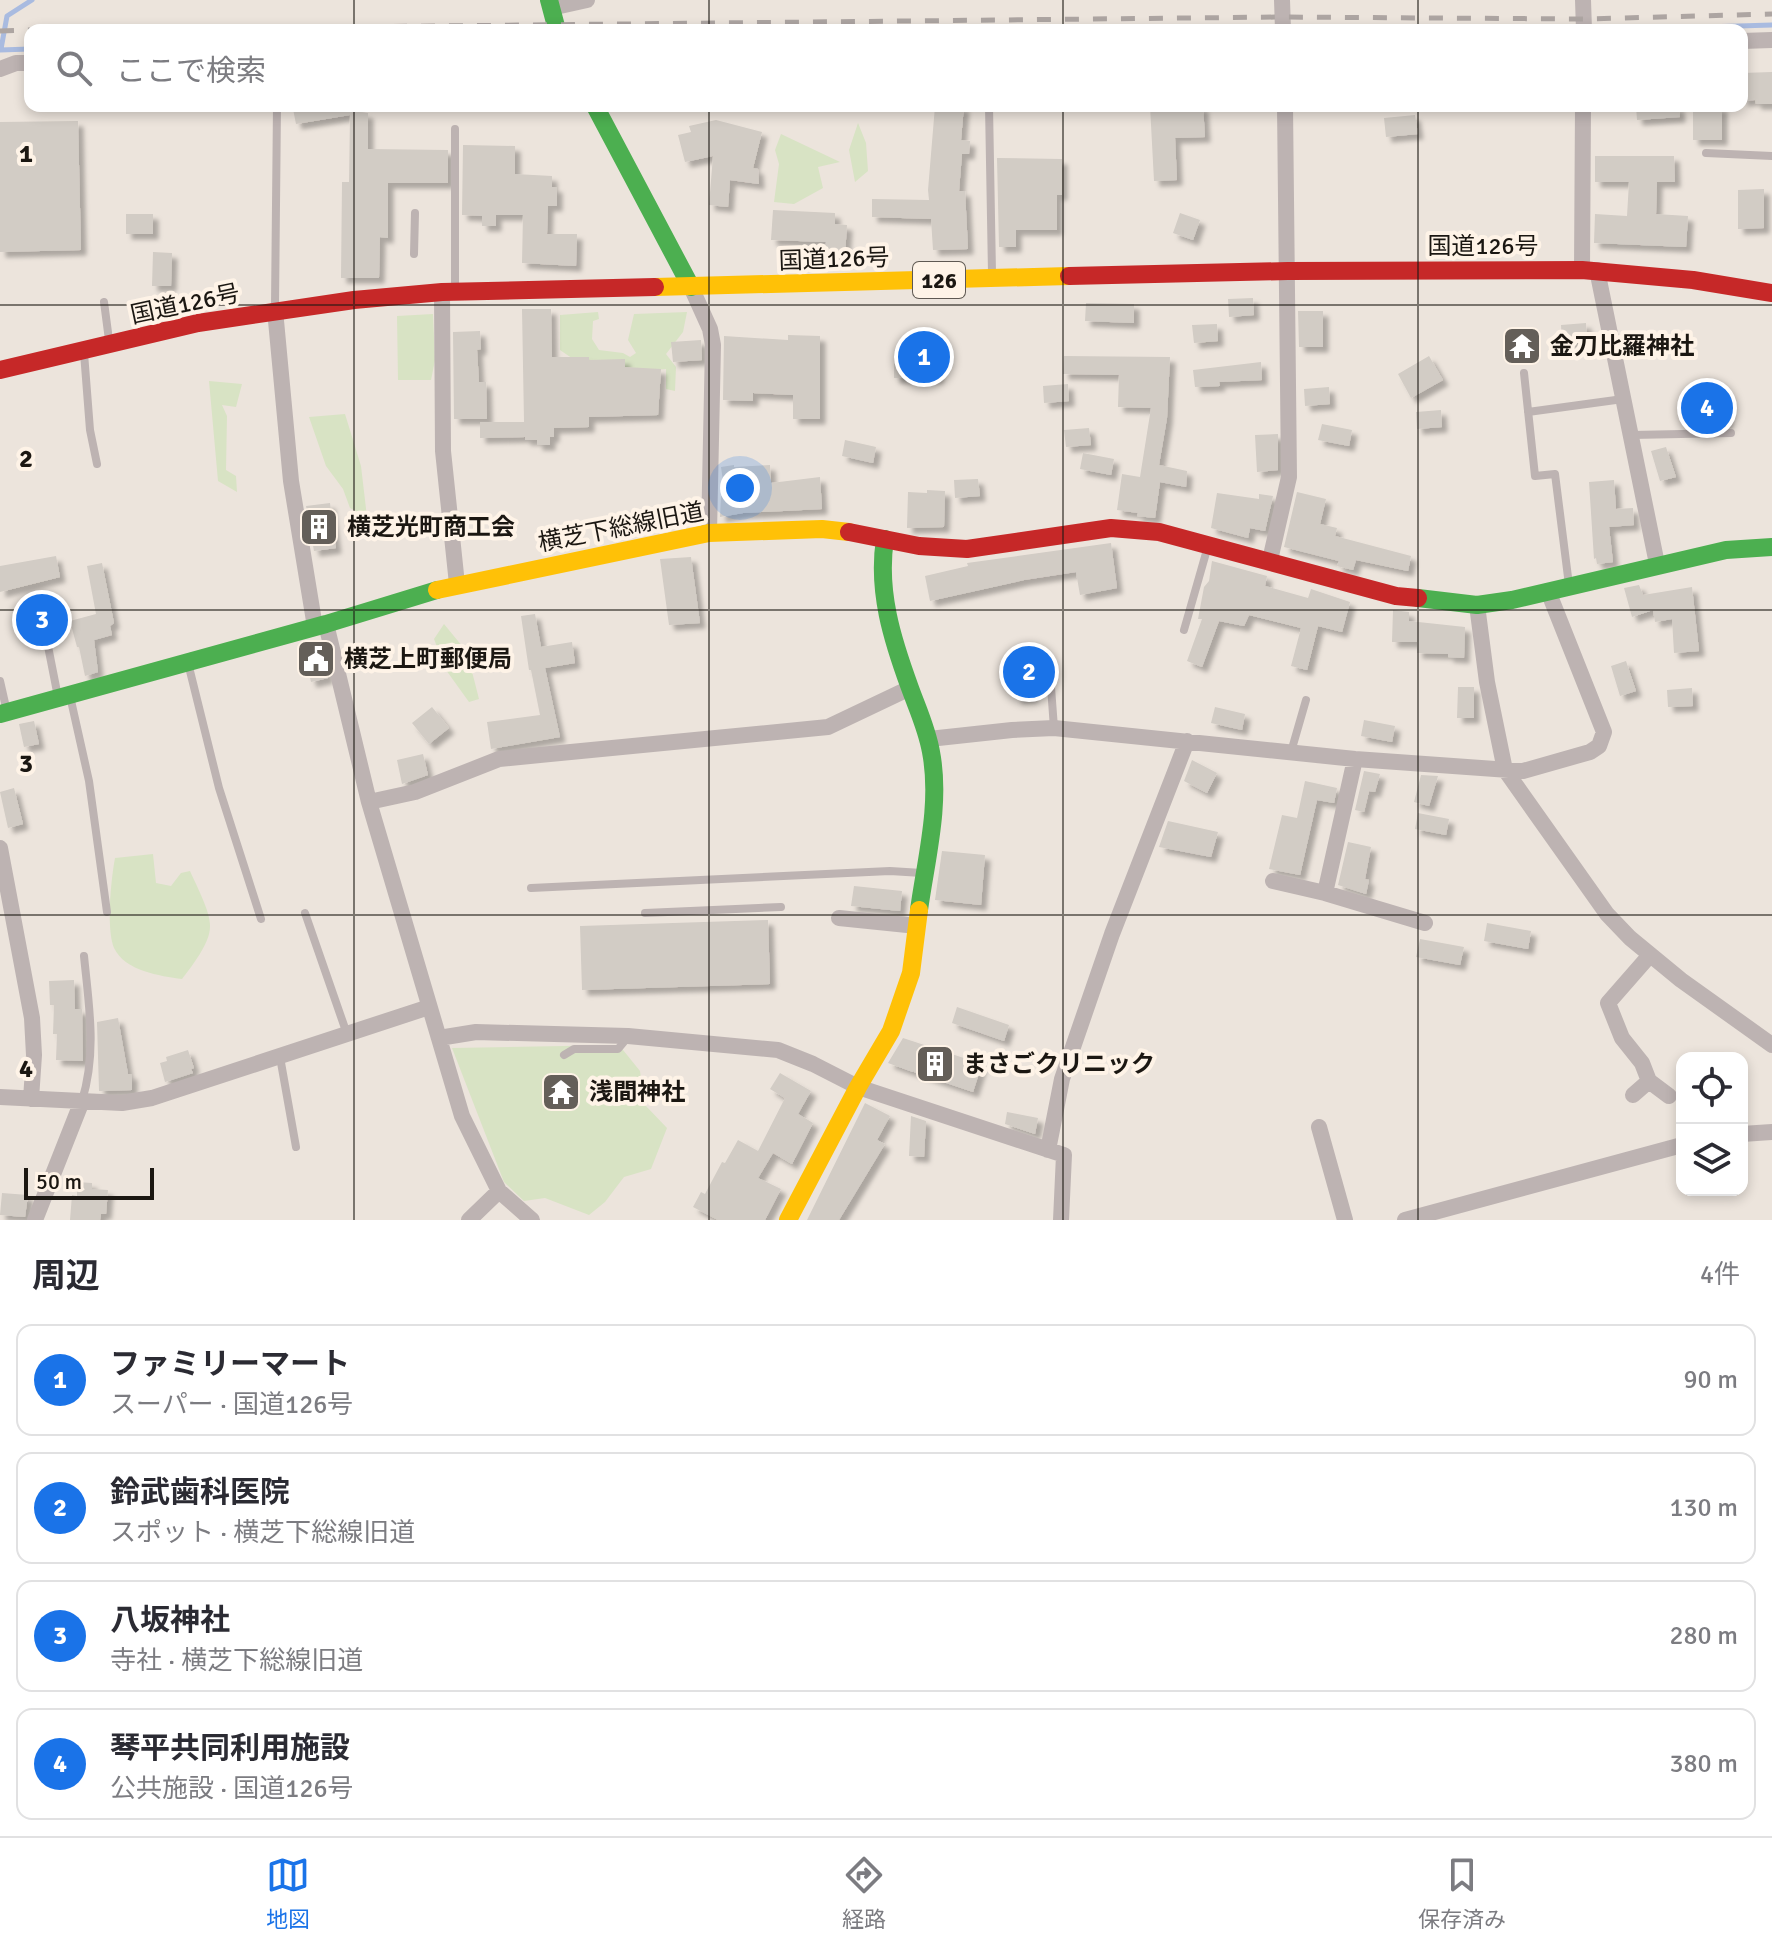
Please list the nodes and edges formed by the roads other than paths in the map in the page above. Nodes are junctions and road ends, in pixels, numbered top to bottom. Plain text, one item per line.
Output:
1 (587, 0) edge
2 (1282, 0) edge
3 (1583, 0) edge
4 (550, 4) edge
5 (555, 24) edge
6 (1283, 24) edge
7 (1584, 24) edge
8 (1772, 40) edge
9 (1748, 41) edge
10 (24, 63) edge
11 (0, 69) edge
12 (277, 112) edge
13 (598, 112) edge
14 (989, 112) edge
15 (1285, 112) edge
16 (1583, 112) edge
17 (455, 129) dead end
18 (1706, 153) dead end
19 (1772, 156) edge
20 (415, 213) dead end
21 (414, 254) dead end
22 (1589, 270) junction
23 (1288, 271) junction
24 (993, 279) junction
25 (691, 287) junction
26 (448, 292) junction
27 (1772, 293) edge
28 (104, 302) dead end
29 (275, 310) junction
30 (110, 344) junction
31 (83, 351) junction
32 (0, 370) edge
33 (1524, 373) dead end
34 (1623, 399) junction
35 (1528, 412) junction
36 (1731, 433) dead end
37 (1631, 435) junction
38 (97, 464) dead end
39 (709, 533) junction
40 (885, 539) junction
41 (1208, 545) junction
42 (1772, 547) edge
43 (1270, 560) junction
44 (1657, 564) junction
45 (457, 584) junction
46 (1569, 586) junction
47 (1548, 591) junction
48 (1477, 605) junction
49 (320, 625) junction
50 (1184, 630) dead end
51 (45, 631) dead end
52 (1049, 660) dead end
53 (188, 662) junction
54 (0, 681) edge
55 (910, 688) junction
56 (64, 697) junction
57 (1306, 700) dead end
58 (3, 713) edge
59 (1054, 728) junction
60 (929, 739) junction
61 (1187, 741) junction
62 (1291, 752) junction
63 (1355, 759) junction
64 (1505, 770) junction
65 (369, 802) junction
66 (0, 848) edge
67 (924, 873) junction
68 (779, 876) junction
69 (1273, 881) dead end
70 (780, 887) dead end
71 (531, 888) dead end
72 (1325, 893) junction
73 (781, 907) dead end
74 (107, 912) dead end
75 (305, 913) dead end
76 (645, 913) dead end
77 (839, 918) dead end
78 (261, 919) dead end
79 (1425, 923) dead end
80 (917, 926) junction
81 (1650, 955) junction
82 (84, 956) dead end
83 (429, 1007) junction
84 (347, 1034) junction
85 (628, 1036) junction
86 (439, 1038) junction
87 (1772, 1045) edge
88 (564, 1055) dead end
89 (280, 1056) junction
90 (1649, 1081) junction
91 (858, 1087) junction
92 (1633, 1095) dead end
93 (1669, 1096) dead end
94 (0, 1097) edge
95 (31, 1099) junction
96 (82, 1101) junction
97 (1319, 1127) dead end
98 (1772, 1132) edge
99 (1748, 1134) edge
100 (296, 1147) dead end
101 (1676, 1147) edge
102 (1048, 1150) junction
103 (499, 1191) junction
104 (35, 1220) edge
105 (469, 1220) edge
106 (532, 1220) edge
107 (788, 1220) edge
108 (1061, 1220) edge
109 (1345, 1220) edge
110 (1405, 1220) edge

1 - 4 street
2 - 6 street
3 - 7 street
4 - 5 main road
8 - 9 street
10 - 11 street
12 - 29 lane
13 - 25 main road
14 - 24 lane
15 - 23 street
16 - 22 street
17 - 26 lane
18 - 19 lane
20 - 21 lane
22 - 23 main road, 国道126号 / 126
22 - 27 main road, 国道126号 / 126
22 - 34 street
23 - 24 main road, 国道126号 / 126
23 - 43 street
24 - 25 main road, 国道126号 / 126
25 - 26 main road, 国道126号 / 126
25 - 39 street
26 - 29 main road, 国道126号 / 126
26 - 45 street
28 - 30 lane
29 - 30 main road, 国道126号 / 126
29 - 49 street
30 - 31 main road, 国道126号 / 126
31 - 32 main road, 国道126号 / 126
31 - 38 lane
33 - 35 lane
34 - 35 lane
34 - 37 street
35 - 46 lane
36 - 37 lane
37 - 44 street
39 - 40 main road, 横芝下総線旧道
39 - 45 main road, 横芝下総線旧道
40 - 41 main road, 横芝下総線旧道
40 - 55 main road
41 - 43 main road, 横芝下総線旧道
41 - 50 lane
42 - 44 main road, 横芝下総線旧道
43 - 48 main road, 横芝下総線旧道
44 - 46 main road, 横芝下総線旧道
45 - 49 main road, 横芝下総線旧道
46 - 47 main road, 横芝下総線旧道
47 - 48 main road, 横芝下総線旧道
47 - 64 street
48 - 64 street
49 - 53 main road, 横芝下総線旧道
49 - 65 street
51 - 56 lane
52 - 59 lane
53 - 56 main road, 横芝下総線旧道
53 - 78 lane
54 - 58 lane
55 - 60 main road
55 - 65 street
56 - 58 main road, 横芝下総線旧道
56 - 74 lane
57 - 62 lane
59 - 60 street
59 - 61 street
60 - 67 main road
61 - 62 street
61 - 102 street
62 - 63 street
63 - 64 street
63 - 72 street
64 - 81 street
65 - 83 street
66 - 95 street
67 - 68 lane
67 - 80 main road
68 - 70 lane
68 - 71 lane
69 - 72 street
72 - 79 street
73 - 76 lane
75 - 84 lane
77 - 80 street
80 - 91 main road
81 - 87 street
81 - 90 street
82 - 96 lane
83 - 84 street
83 - 86 street
84 - 89 street
85 - 86 street
85 - 88 lane
85 - 91 street
86 - 103 street
89 - 96 street
89 - 100 lane
90 - 92 street
90 - 93 street
91 - 102 street
91 - 107 main road
94 - 95 street
95 - 96 street
96 - 104 street
97 - 109 street
98 - 99 street
101 - 110 street
102 - 108 street
103 - 105 street
103 - 106 street

